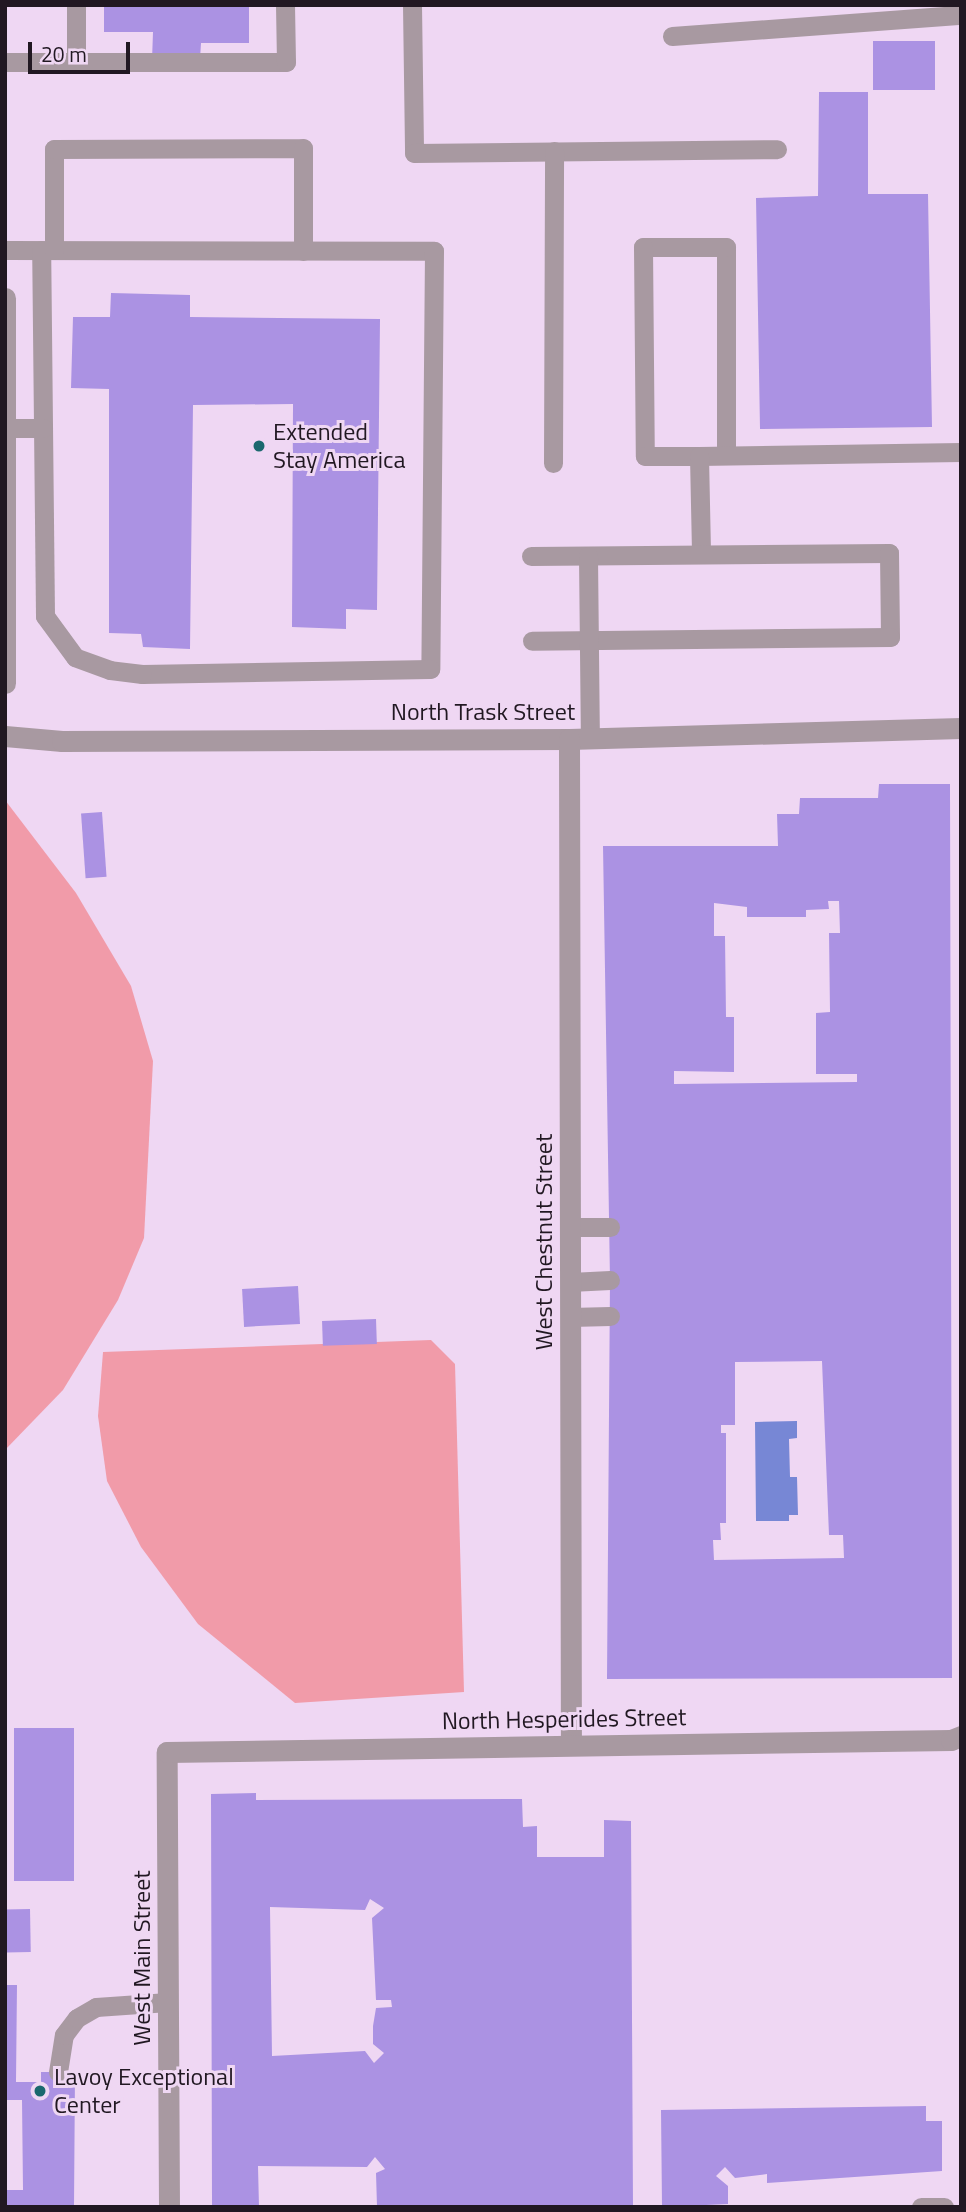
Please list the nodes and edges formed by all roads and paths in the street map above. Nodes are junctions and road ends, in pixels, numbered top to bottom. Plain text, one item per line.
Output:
1 (76, 5) edge
2 (285, 5) edge
3 (412, 5) edge
4 (961, 15) edge
5 (672, 36) dead end
6 (5, 62) edge
7 (76, 62) junction
8 (778, 149) dead end
9 (554, 151) junction
10 (5, 250) edge
11 (48, 250) junction
12 (303, 251) junction
13 (5, 298) edge
14 (6, 428) edge
15 (43, 428) junction
16 (961, 452) edge
17 (726, 455) junction
18 (699, 456) junction
19 (554, 463) dead end
20 (701, 554) junction
21 (531, 556) dead end
22 (588, 556) junction
23 (589, 640) junction
24 (532, 641) dead end
25 (5, 683) edge
26 (961, 728) edge
27 (5, 736) edge
28 (579, 738) junction
29 (570, 1227) junction
30 (610, 1227) dead end
31 (610, 1280) dead end
32 (570, 1282) junction
33 (610, 1316) dead end
34 (570, 1317) junction
35 (961, 1736) edge
36 (571, 1745) junction
37 (167, 1752) joint
38 (168, 2002) junction
39 (58, 2072) dead end
40 (169, 2207) edge
41 (921, 2207) edge
42 (944, 2207) edge

1 - 7 lane
2 - 7 lane
3 - 9 lane
4 - 5 lane
6 - 7 lane
8 - 9 lane
9 - 19 lane
10 - 11 lane
11 - 12 lane
11 - 12 lane
11 - 15 lane
12 - 15 lane
13 - 14 street
14 - 15 lane
14 - 25 street
16 - 17 lane
17 - 18 lane
17 - 18 lane
18 - 20 lane
20 - 22 lane
20 - 23 lane
21 - 22 lane
22 - 23 lane
23 - 24 lane
23 - 28 lane
26 - 28 street, North Trask Street
27 - 28 street, North Trask Street
28 - 29 street, West Chestnut Street
29 - 30 lane
29 - 32 street, West Chestnut Street
31 - 32 lane
32 - 34 street, West Chestnut Street
33 - 34 lane
34 - 36 street, West Chestnut Street
35 - 36 street, North Hesperides Street
36 - 37 street, North Hesperides Street
37 - 38 street, West Main Street
38 - 39 lane
38 - 40 street, West Main Street
41 - 42 lane

